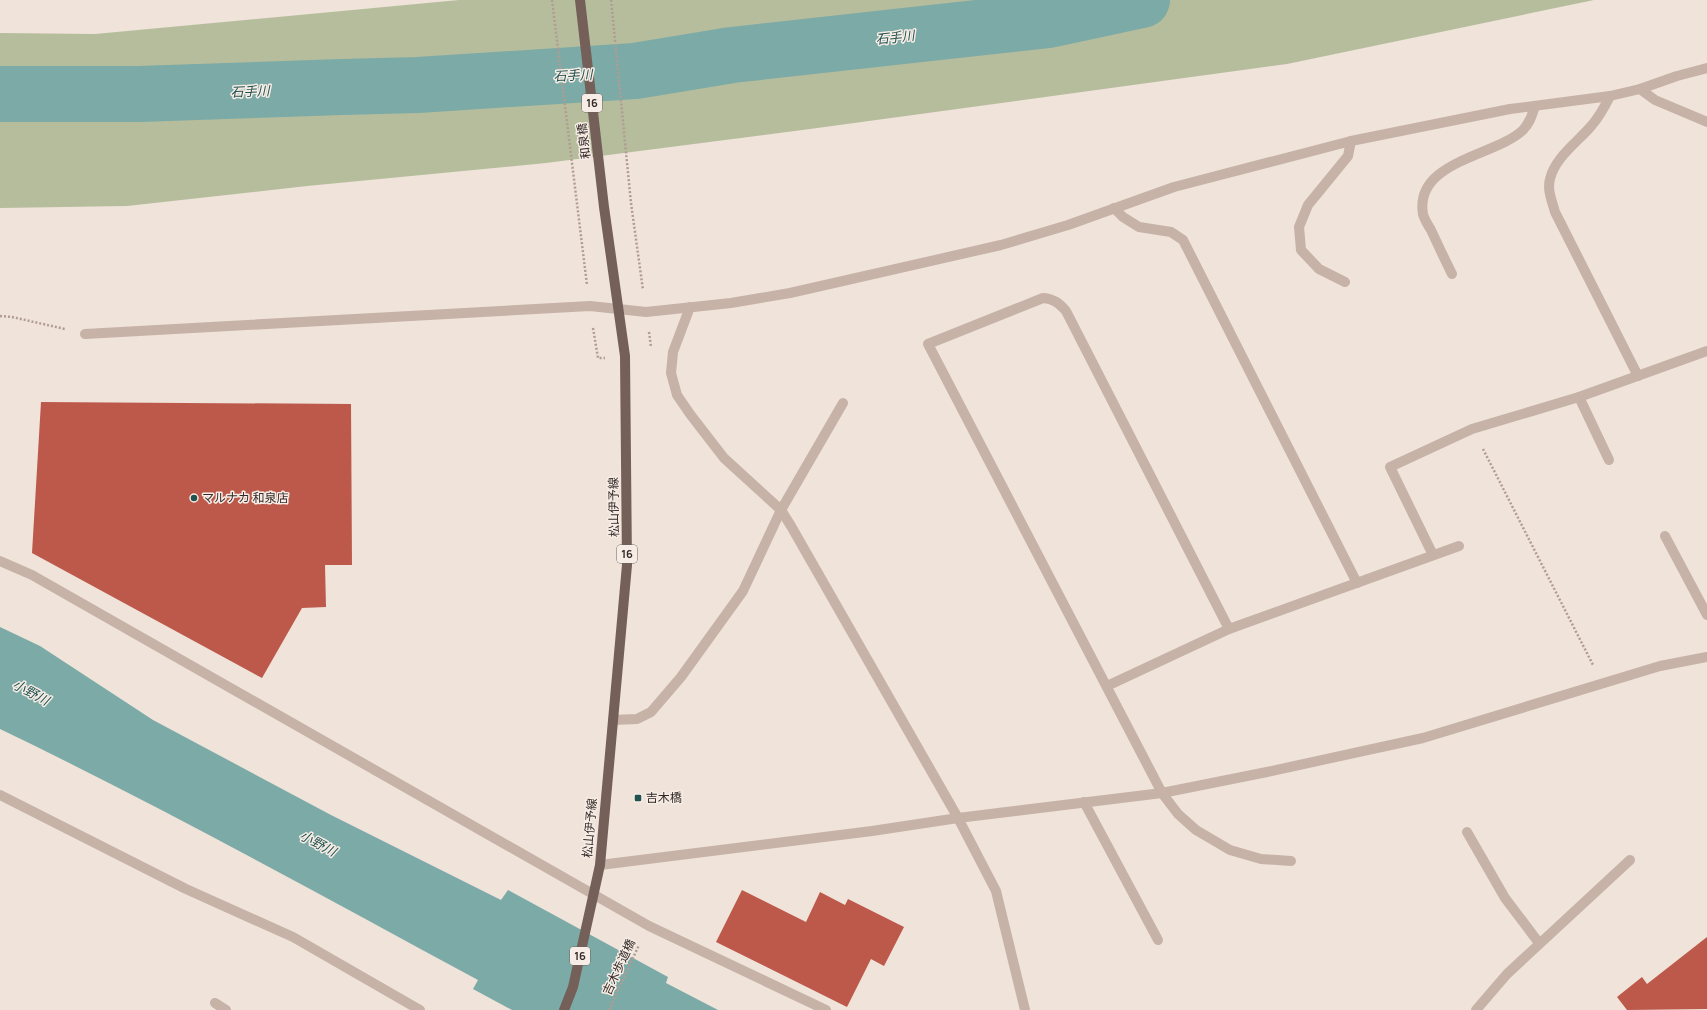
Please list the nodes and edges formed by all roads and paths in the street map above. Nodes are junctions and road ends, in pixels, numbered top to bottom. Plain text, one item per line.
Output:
1 (552, 0) edge
2 (580, 0) edge
3 (611, 0) edge
4 (1707, 68) edge
5 (1640, 89) junction
6 (1610, 96) junction
7 (1535, 106) junction
8 (1707, 122) edge
9 (1351, 141) junction
10 (604, 207) joint
11 (1114, 208) junction
12 (578, 212) dead end
13 (1452, 274) dead end
14 (1344, 282) dead end
15 (690, 307) junction
16 (618, 308) junction
17 (646, 312) junction
18 (0, 316) edge
19 (85, 334) joint
20 (1707, 351) edge
21 (652, 354) dead end
22 (1638, 376) junction
23 (1579, 397) junction
24 (843, 403) dead end
25 (1472, 429) junction
26 (1609, 460) dead end
27 (781, 510) junction
28 (1665, 536) dead end
29 (1459, 546) dead end
30 (1433, 555) junction
31 (0, 561) edge
32 (1357, 583) junction
33 (1707, 615) edge
34 (1229, 629) junction
35 (1706, 658) edge
36 (1603, 684) junction
37 (1107, 686) junction
38 (613, 720) junction
39 (1162, 792) junction
40 (0, 795) edge
41 (1084, 802) junction
42 (958, 818) junction
43 (1467, 832) dead end
44 (1630, 860) dead end
45 (1291, 861) dead end
46 (600, 865) junction
47 (593, 898) junction
48 (642, 939) dead end
49 (1158, 940) dead end
50 (1539, 943) junction
51 (215, 1003) dead end
52 (226, 1010) edge
53 (420, 1010) edge
54 (564, 1010) edge
55 (609, 1010) edge
56 (826, 1010) edge
57 (1025, 1010) edge
58 (1476, 1010) edge

1 - 12 path
2 - 10 main road, 和泉橋 / 16
3 - 17 path
4 - 5 street
5 - 6 street
5 - 8 street
6 - 7 street
6 - 22 street
7 - 9 street
7 - 13 street
9 - 11 street
9 - 14 street
10 - 16 main road, 松山伊予線 / 16
11 - 15 street
11 - 32 street
15 - 17 street
15 - 27 street
16 - 17 street
16 - 19 street
16 - 38 main road, 松山伊予線 / 16
17 - 21 path
18 - 19 path
20 - 22 street
22 - 23 street
23 - 25 street
23 - 26 street
24 - 27 street
25 - 30 street
25 - 36 path
27 - 38 street
27 - 42 street
28 - 33 street
29 - 30 street
30 - 32 street
31 - 47 street
32 - 34 street
34 - 37 street
34 - 37 street
35 - 36 street
36 - 39 street
37 - 39 street
38 - 46 main road, 松山伊予線 / 16
39 - 41 street
39 - 45 street
40 - 53 street
41 - 42 street
41 - 49 street
42 - 46 street
42 - 57 street
43 - 50 street
44 - 50 street
46 - 47 main road, 松山伊予線 / 16
47 - 54 main road, 16
47 - 56 street
48 - 55 path, 吉木歩道橋
50 - 58 street
51 - 52 street

